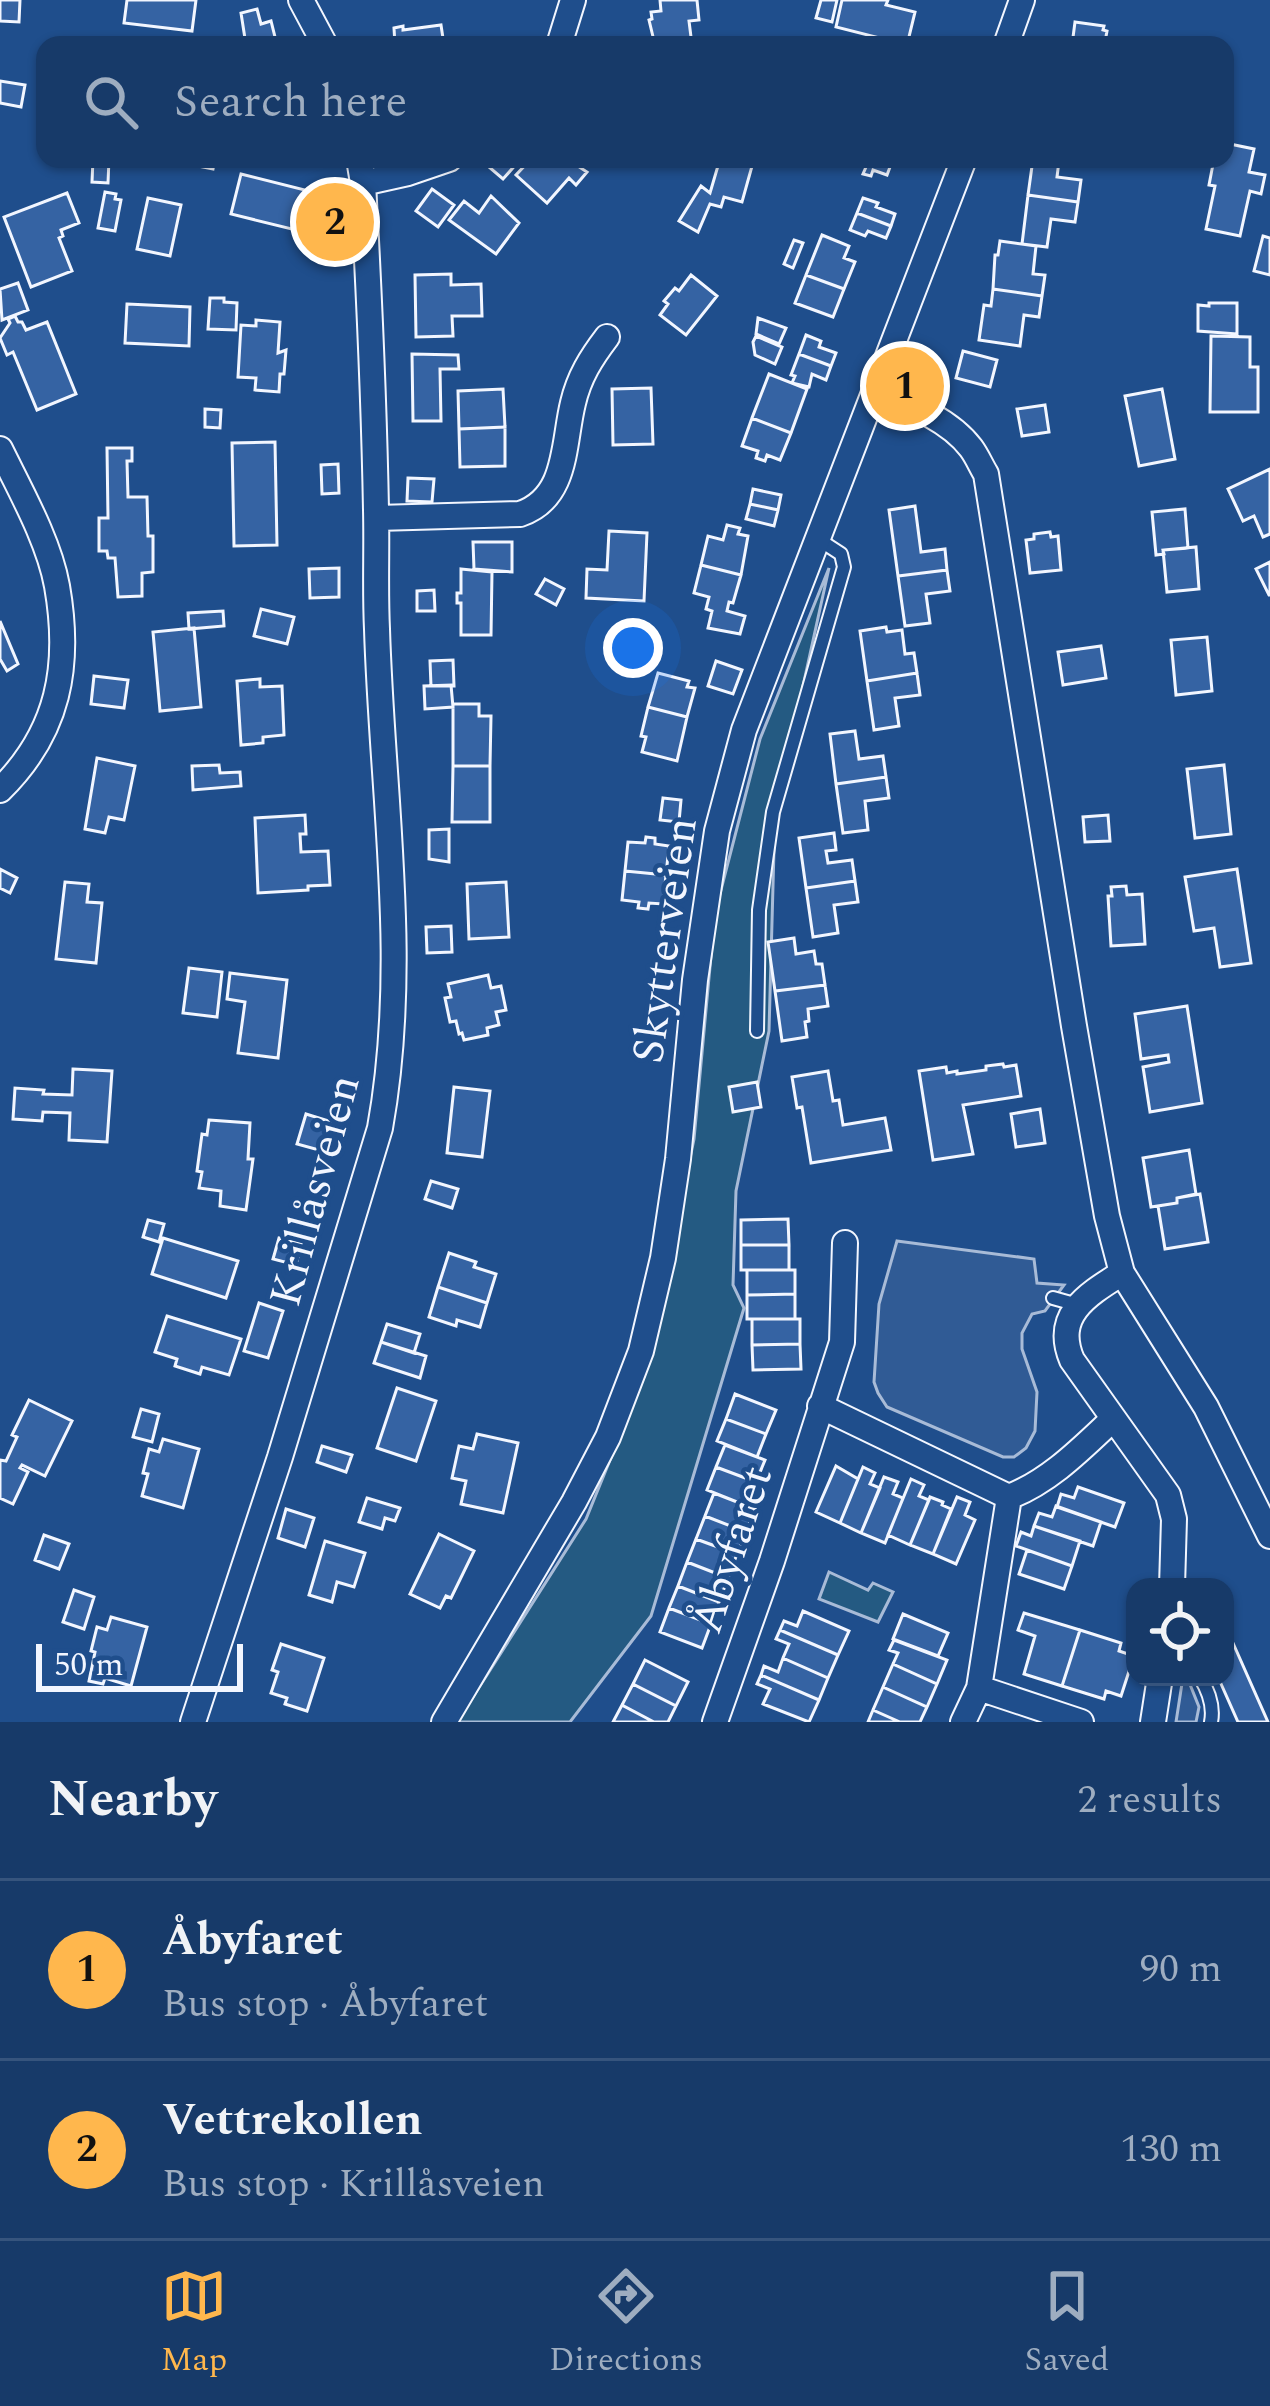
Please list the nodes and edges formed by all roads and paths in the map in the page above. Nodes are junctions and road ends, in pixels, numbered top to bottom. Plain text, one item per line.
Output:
1 (302, 0) edge
2 (573, 0) edge
3 (1022, 0) edge
4 (320, 36) edge
5 (562, 36) edge
6 (1009, 36) edge
7 (420, 168) edge
8 (961, 168) edge
9 (361, 171) edge
10 (607, 337) dead end
11 (877, 391) junction
12 (0, 449) edge
13 (376, 518) junction
14 (818, 539) junction
15 (0, 790) edge
16 (757, 1031) dead end
17 (845, 1244) dead end
18 (1122, 1273) junction
19 (1053, 1298) dead end
20 (1079, 1306) junction
21 (820, 1406) junction
22 (1112, 1419) junction
23 (1009, 1497) junction
24 (1270, 1536) edge
25 (1172, 1578) edge
26 (1159, 1686) edge
27 (1205, 1686) edge
28 (979, 1688) junction
29 (1213, 1719) edge
30 (719, 1721) edge
31 (193, 1722) edge
32 (444, 1722) edge
33 (963, 1722) edge
34 (1081, 1722) edge
35 (1153, 1722) edge

1 - 4 street
2 - 5 street
3 - 6 street
7 - 9 street
8 - 11 street, Skytterveien
9 - 13 street, Krillåsveien
10 - 13 street
11 - 14 street, Skytterveien
11 - 18 street
12 - 15 street
13 - 31 street, Krillåsveien
14 - 16 lane
14 - 32 street, Skytterveien
17 - 21 street, Åbyfaret
18 - 20 street
18 - 24 street
19 - 20 lane
20 - 22 street
21 - 23 street
21 - 30 street, Åbyfaret
22 - 23 street
22 - 25 street
23 - 28 street
26 - 35 street
27 - 29 lane
28 - 33 street
28 - 34 street

